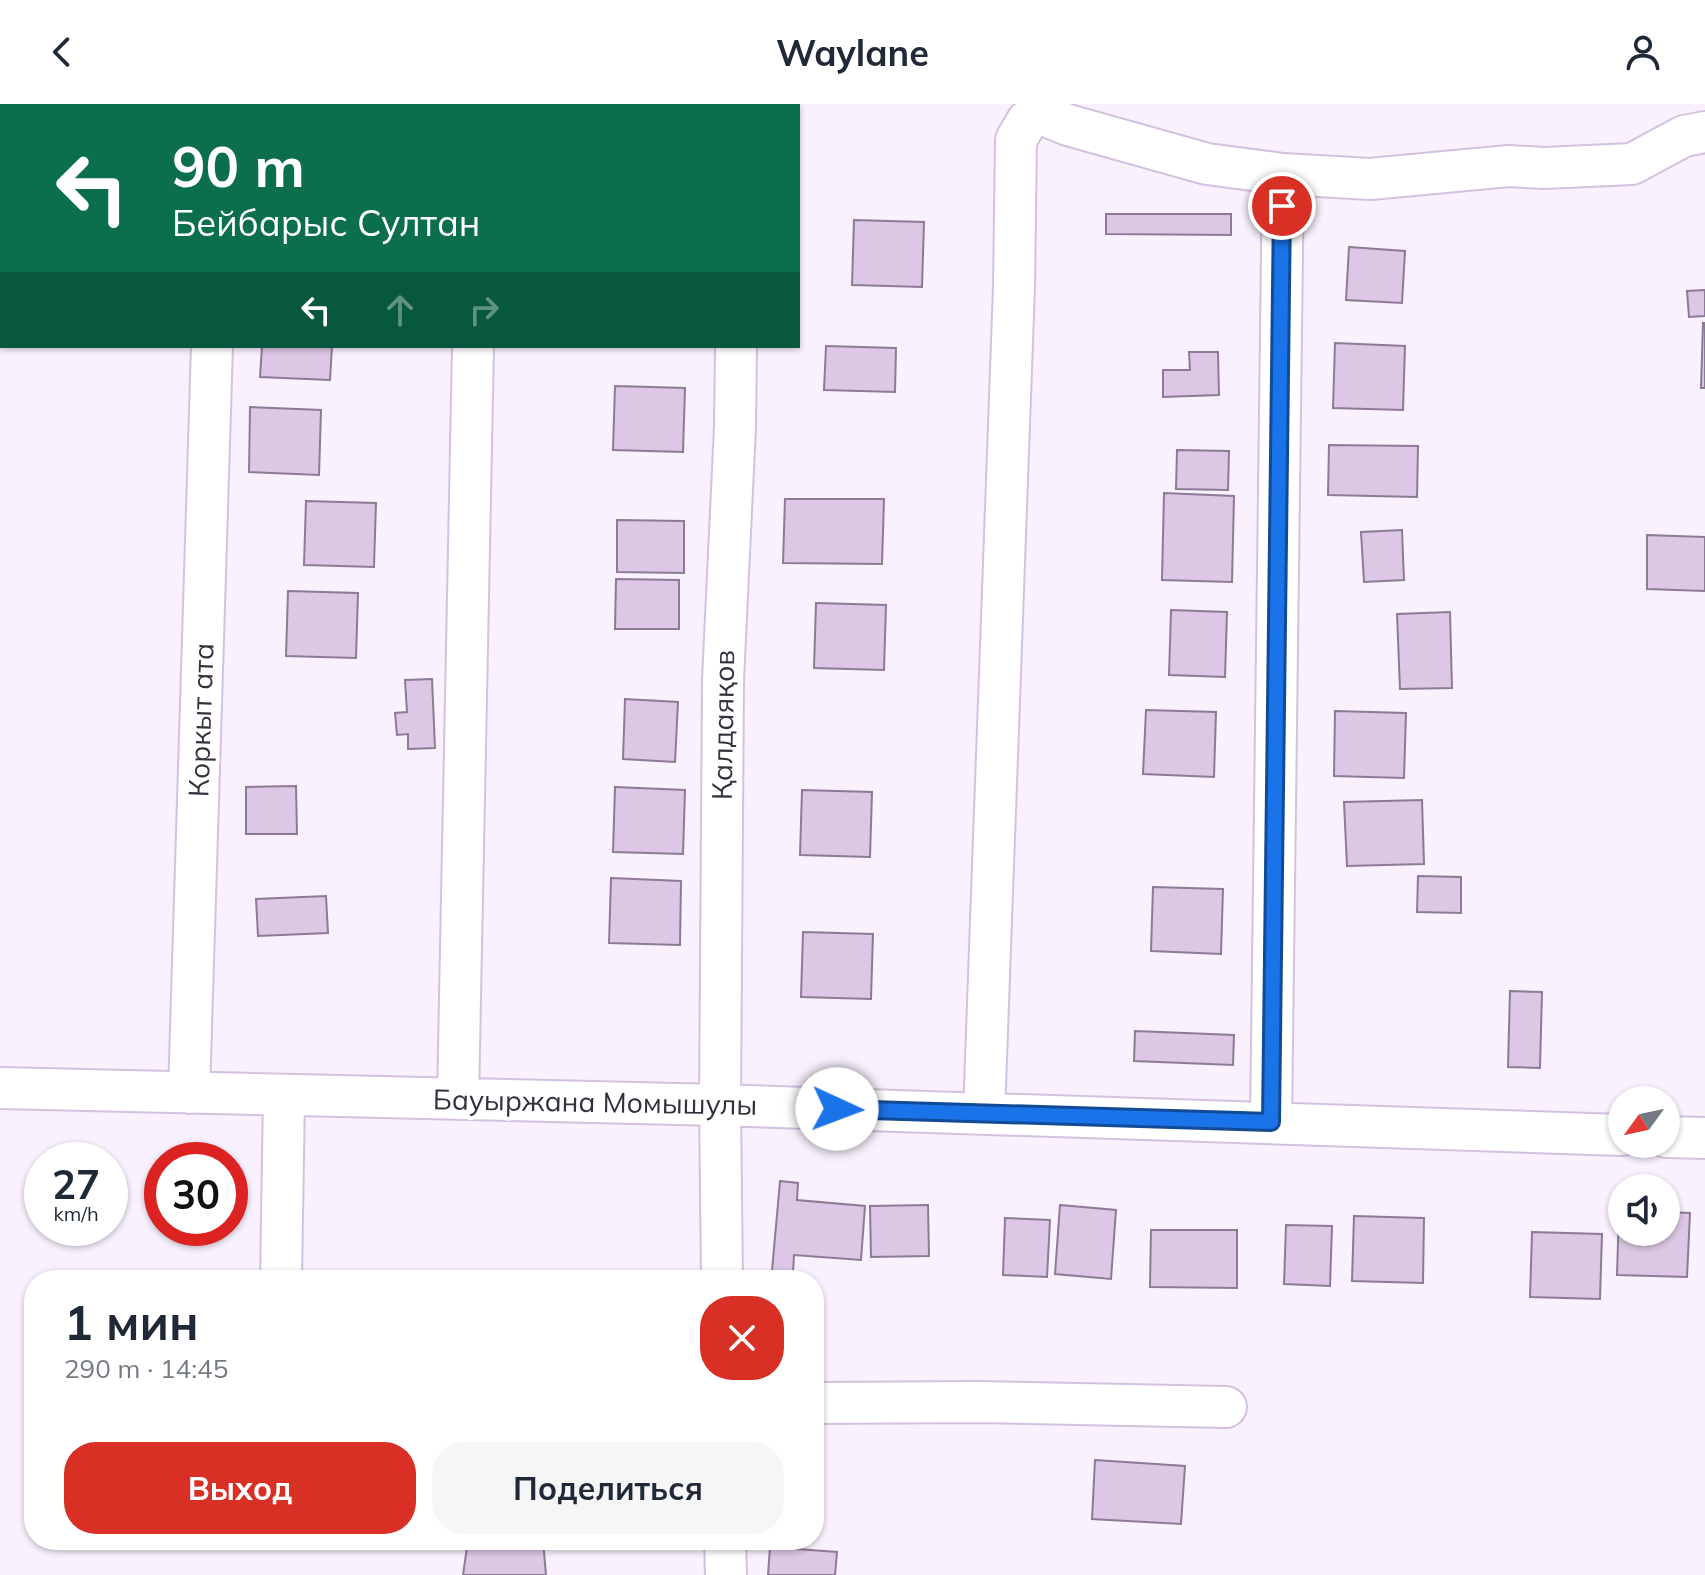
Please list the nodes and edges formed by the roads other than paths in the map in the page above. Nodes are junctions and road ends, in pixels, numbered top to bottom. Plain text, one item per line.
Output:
1 (1705, 132) edge
2 (1283, 174) junction
3 (212, 348) edge
4 (473, 348) edge
5 (736, 348) edge
6 (0, 1088) edge
7 (189, 1093) junction
8 (284, 1095) junction
9 (458, 1099) junction
10 (720, 1105) junction
11 (984, 1114) junction
12 (1271, 1122) junction
13 (1608, 1134) edge
14 (1680, 1137) edge
15 (1705, 1138) edge
16 (281, 1270) edge
17 (722, 1270) edge
18 (824, 1403) edge
19 (1226, 1407) dead end
20 (725, 1550) edge
21 (726, 1575) edge

1 - 2 street
2 - 11 street
2 - 12 street
3 - 7 street, Коркыт ата
4 - 9 street
5 - 10 street, Қалдаяқов
6 - 7 street, Бауыржана Момышулы
7 - 8 street, Бауыржана Момышулы
8 - 9 street, Бауыржана Момышулы
8 - 16 street
9 - 10 street, Бауыржана Момышулы
10 - 11 street, Бауыржана Момышулы
10 - 17 street, Қалдаяқов
11 - 12 street, Бауыржана Момышулы
12 - 13 street, Бауыржана Момышулы
14 - 15 street
18 - 19 street
20 - 21 street

